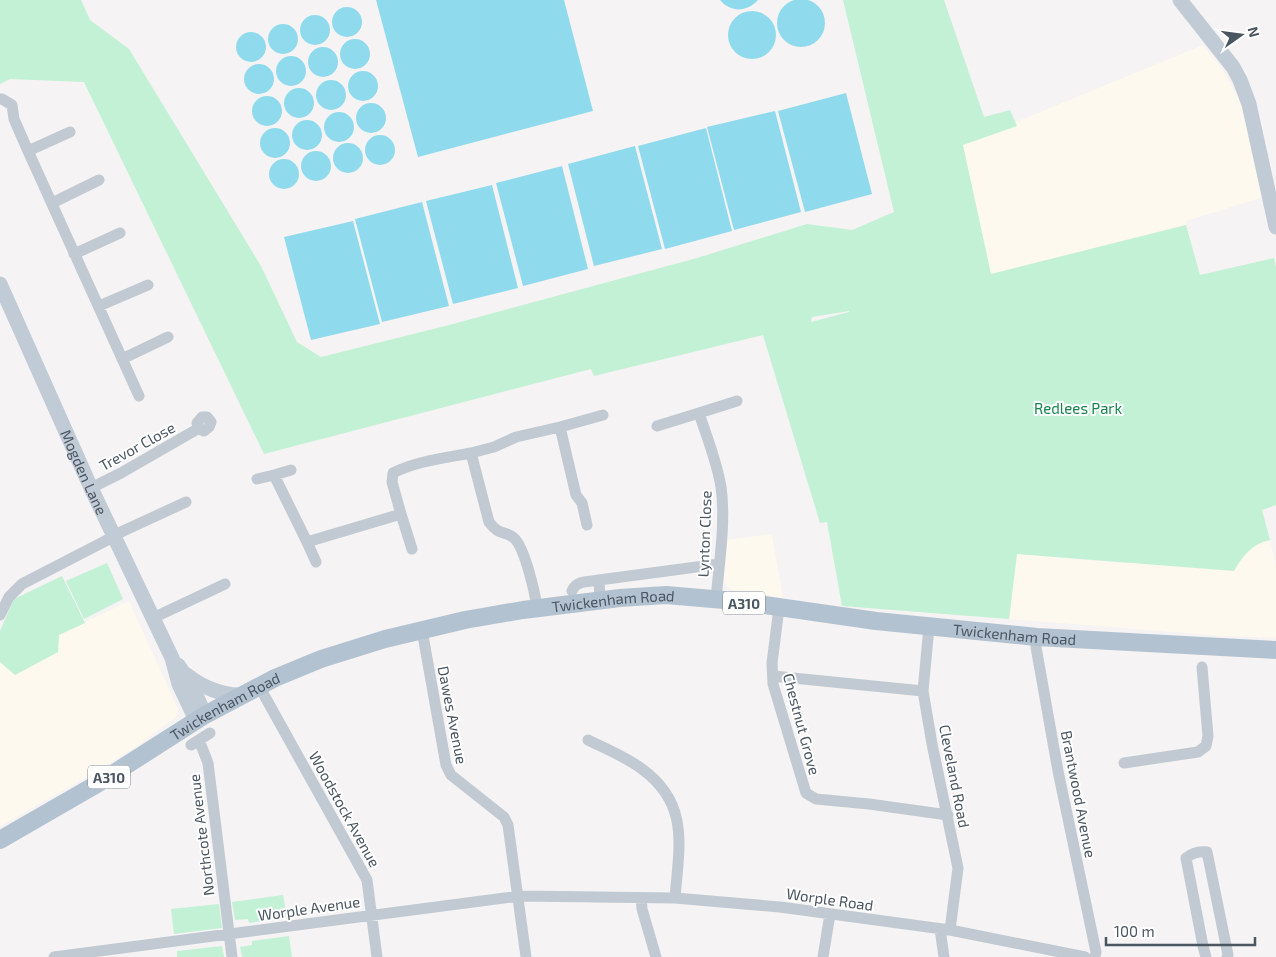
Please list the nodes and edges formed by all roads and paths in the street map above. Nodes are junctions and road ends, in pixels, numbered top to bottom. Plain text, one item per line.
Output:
1 (1180, 0) edge
2 (0, 99) edge
3 (70, 132) dead end
4 (28, 151) junction
5 (99, 180) dead end
6 (52, 203) junction
7 (1276, 227) edge
8 (120, 233) dead end
9 (74, 254) junction
10 (0, 284) edge
11 (148, 285) dead end
12 (99, 306) junction
13 (168, 337) dead end
14 (122, 359) junction
15 (139, 396) dead end
16 (737, 401) dead end
17 (699, 413) junction
18 (603, 416) dead end
19 (657, 426) dead end
20 (560, 427) junction
21 (198, 428) dead end
22 (471, 454) junction
23 (291, 470) dead end
24 (274, 475) junction
25 (257, 480) dead end
26 (91, 488) junction
27 (186, 502) dead end
28 (401, 514) junction
29 (587, 525) dead end
30 (113, 537) junction
31 (307, 542) junction
32 (412, 549) dead end
33 (316, 562) dead end
34 (719, 564) junction
35 (599, 580) junction
36 (225, 584) dead end
37 (572, 590) dead end
38 (716, 599) junction
39 (600, 600) junction
40 (537, 608) junction
41 (779, 608) junction
42 (1, 612) edge
43 (152, 618) junction
44 (929, 627) junction
45 (422, 630) junction
46 (1037, 637) junction
47 (1276, 650) edge
48 (172, 658) junction
49 (1202, 667) dead end
50 (186, 674) junction
51 (773, 676) junction
52 (258, 686) junction
53 (924, 691) junction
54 (242, 694) junction
55 (201, 718) junction
56 (210, 733) dead end
57 (588, 740) dead end
58 (1124, 763) dead end
59 (948, 814) junction
60 (0, 840) edge
61 (519, 896) junction
62 (569, 896) joint
63 (641, 898) junction
64 (675, 898) junction
65 (372, 914) junction
66 (830, 914) junction
67 (945, 930) junction
68 (229, 934) junction
69 (1040, 952) edge
70 (1228, 956) edge
71 (54, 957) edge
72 (232, 957) edge
73 (376, 957) edge
74 (526, 957) edge
75 (656, 957) edge
76 (824, 957) edge
77 (944, 957) edge
78 (1085, 957) edge
79 (1095, 957) edge
80 (1206, 957) edge

1 - 7 street
2 - 4 street
3 - 4 street
4 - 6 street
5 - 6 street
6 - 9 street
8 - 9 street
9 - 12 street
10 - 26 street, Mogden Lane
11 - 12 street
12 - 14 street
13 - 14 street
14 - 15 street
16 - 17 street
17 - 19 street
17 - 34 street, Lynton Close
18 - 20 street
20 - 22 street
20 - 29 street
21 - 26 street, Trevor Close
22 - 28 street
22 - 40 street
23 - 24 street
24 - 25 street
24 - 31 street
26 - 30 street, Mogden Lane
27 - 30 street
28 - 31 street
28 - 32 street
30 - 42 street
30 - 43 street, Mogden Lane
31 - 33 street
34 - 35 street
34 - 38 street, Lynton Close
35 - 37 street
35 - 39 street
36 - 43 street
38 - 39 main road, Twickenham Road / A310
38 - 41 main road, Twickenham Road / A310
39 - 40 main road, Twickenham Road / A310
40 - 45 main road, Twickenham Road / A310
41 - 44 main road, Twickenham Road / A310
41 - 51 street, Chestnut Grove
43 - 48 street, Mogden Lane
44 - 46 main road, Twickenham Road / A310
44 - 53 street, Cleveland Road
45 - 52 main road, Twickenham Road / A310
45 - 61 street, Dawes Avenue
46 - 47 main road, Twickenham Road / A310
46 - 79 street, Brantwood Avenue
48 - 50 street, Mogden Lane
48 - 55 street, Mogden Lane
49 - 58 street
50 - 54 street, Mogden Lane
50 - 55 street, Mogden Lane
51 - 53 street
51 - 59 street, Chestnut Grove
52 - 54 main road, Twickenham Road / A310
52 - 65 street, Woodstock Avenue
53 - 59 street, Cleveland Road
54 - 55 main road, Twickenham Road / A310
55 - 60 main road, Twickenham Road / A310
56 - 68 street, Northcote Avenue
57 - 64 street
59 - 67 street, Cleveland Road
61 - 62 street, Worple Avenue
61 - 65 street, Worple Avenue
61 - 74 street, Dawes Avenue
62 - 63 street, Worple Road
63 - 64 street, Worple Road
63 - 75 street
64 - 66 street, Worple Road
65 - 68 street, Worple Avenue
65 - 73 street, Woodstock Avenue
66 - 67 street, Worple Road
66 - 76 street
67 - 69 street, Worple Road
67 - 77 street, Cleveland Road
68 - 71 street, Worple Avenue
68 - 72 street, Northcote Avenue
69 - 78 street, Worple Road
70 - 80 street

